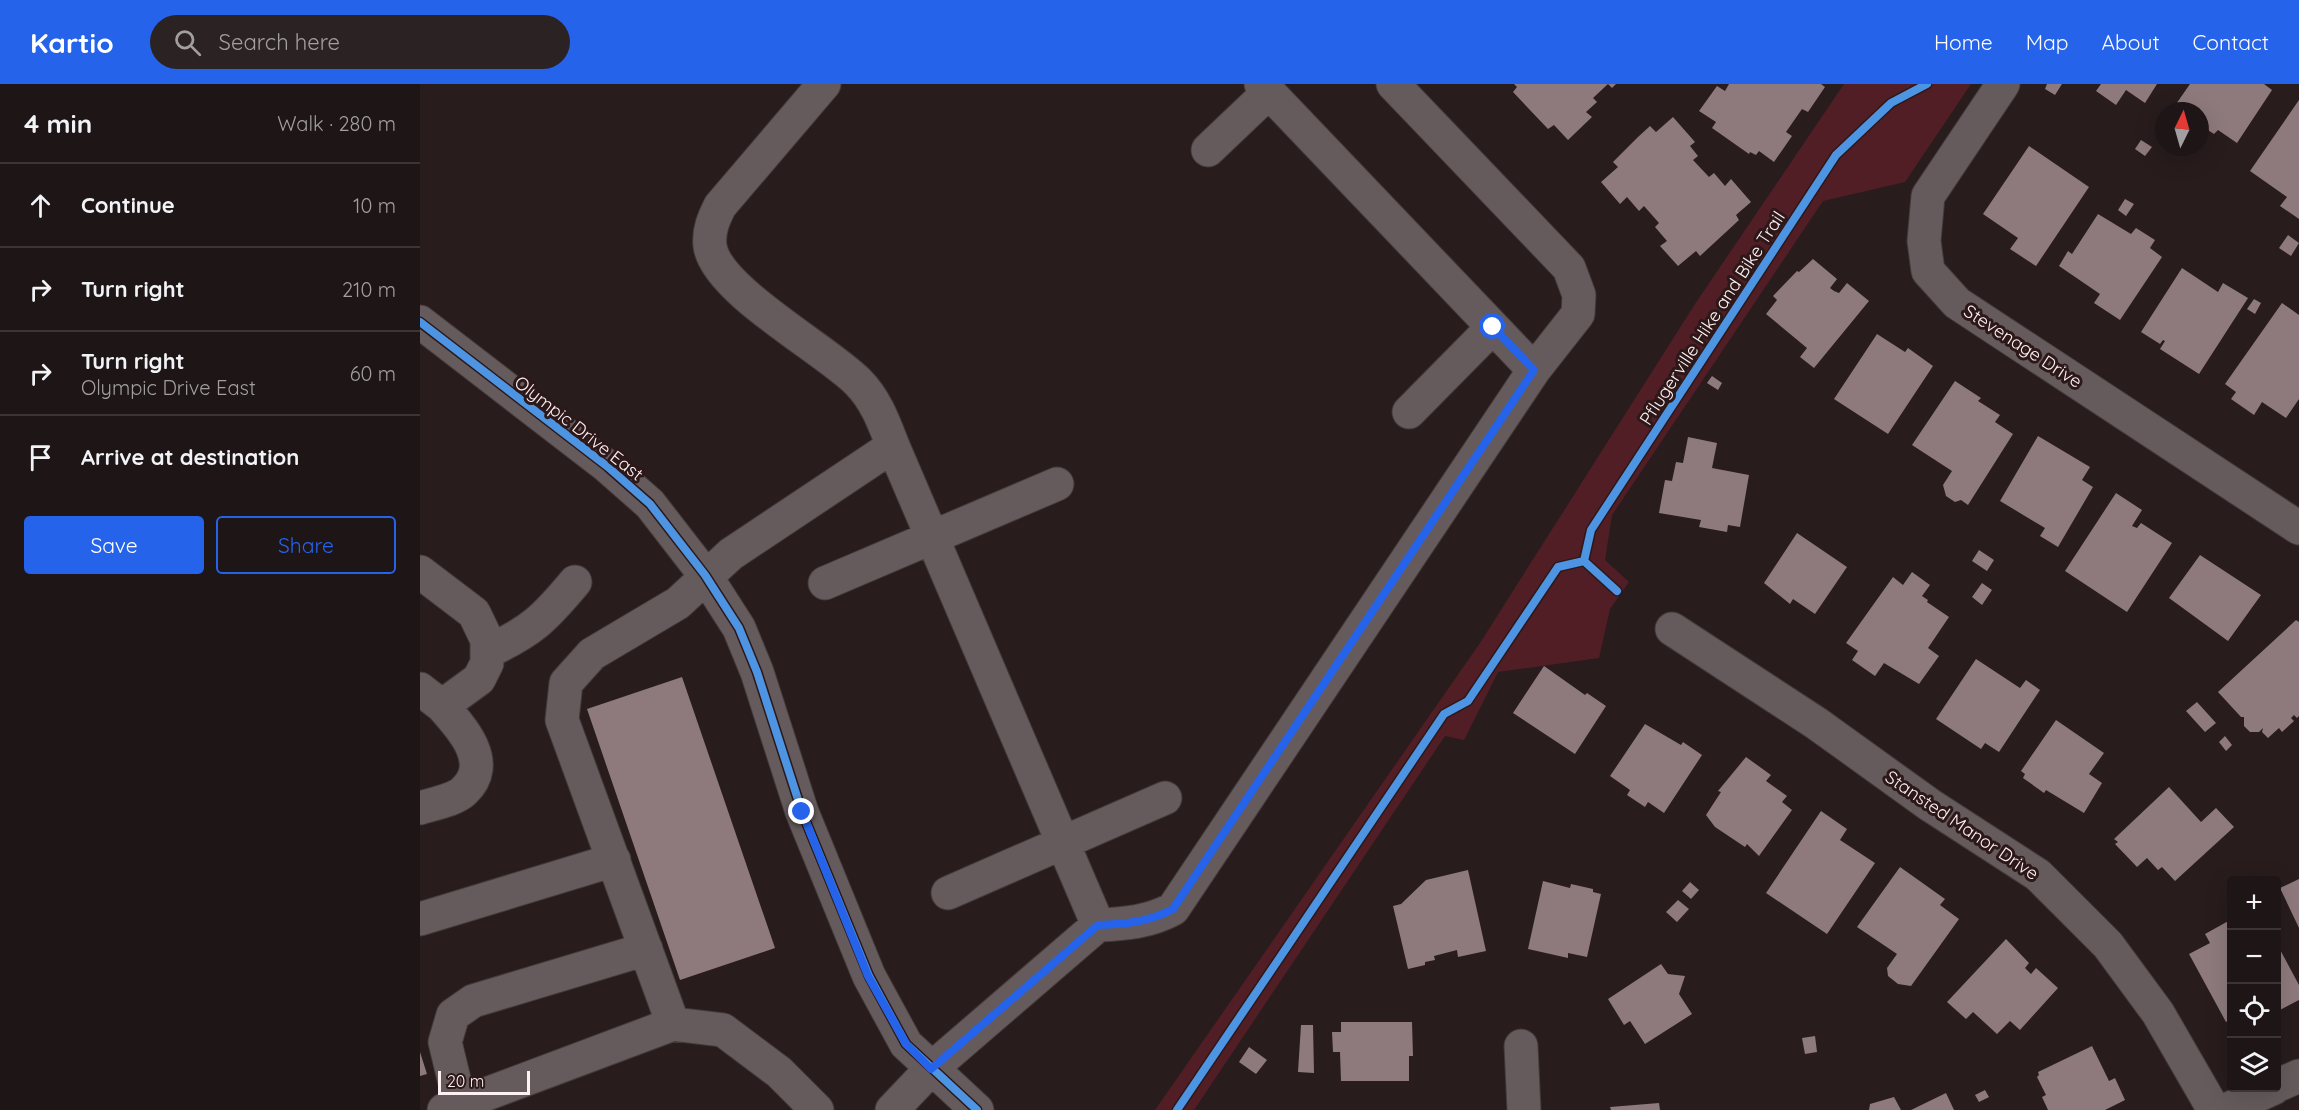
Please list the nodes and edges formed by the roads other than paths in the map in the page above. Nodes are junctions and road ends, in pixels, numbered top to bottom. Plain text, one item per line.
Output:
1 (824, 84) edge
2 (1393, 84) edge
3 (2003, 84) edge
4 (1265, 88) edge
5 (1208, 150) dead end
6 (420, 322) edge
7 (1493, 327) junction
8 (1534, 370) junction
9 (1409, 412) dead end
10 (893, 446) junction
11 (1057, 484) dead end
12 (2299, 528) edge
13 (933, 536) junction
14 (420, 572) edge
15 (705, 575) junction
16 (575, 582) dead end
17 (825, 583) dead end
18 (1672, 629) dead end
19 (487, 652) junction
20 (431, 697) edge
21 (1165, 798) dead end
22 (420, 808) edge
23 (1063, 842) junction
24 (614, 860) junction
25 (948, 893) dead end
26 (420, 918) edge
27 (1098, 925) junction
28 (646, 949) junction
29 (673, 1024) junction
30 (1521, 1046) dead end
31 (931, 1069) junction
32 (2299, 1076) edge
33 (2281, 1084) edge
34 (2264, 1092) edge
35 (452, 1107) edge
36 (817, 1110) edge
37 (892, 1110) edge
38 (977, 1110) edge
39 (1524, 1110) edge
40 (2214, 1110) edge
41 (2226, 1110) edge

1 - 10 street
2 - 8 street
3 - 12 street, Stevenage Drive
4 - 5 street
4 - 7 street
6 - 15 street, Olympic Drive East
7 - 8 street
7 - 9 street
8 - 27 street
10 - 13 street
10 - 15 street
11 - 13 street
13 - 17 street
13 - 23 street
14 - 19 street
15 - 24 street
15 - 31 street, Olympic Drive East
16 - 19 street
18 - 40 street, Stansted Manor Drive
19 - 20 street
20 - 22 street
21 - 23 street
23 - 25 street
23 - 27 street
24 - 26 street
24 - 28 street
27 - 31 street
28 - 29 street
28 - 35 street
29 - 35 street
29 - 36 street
30 - 39 street
31 - 37 street
31 - 38 street, Olympic Drive East
32 - 33 street
34 - 41 street

